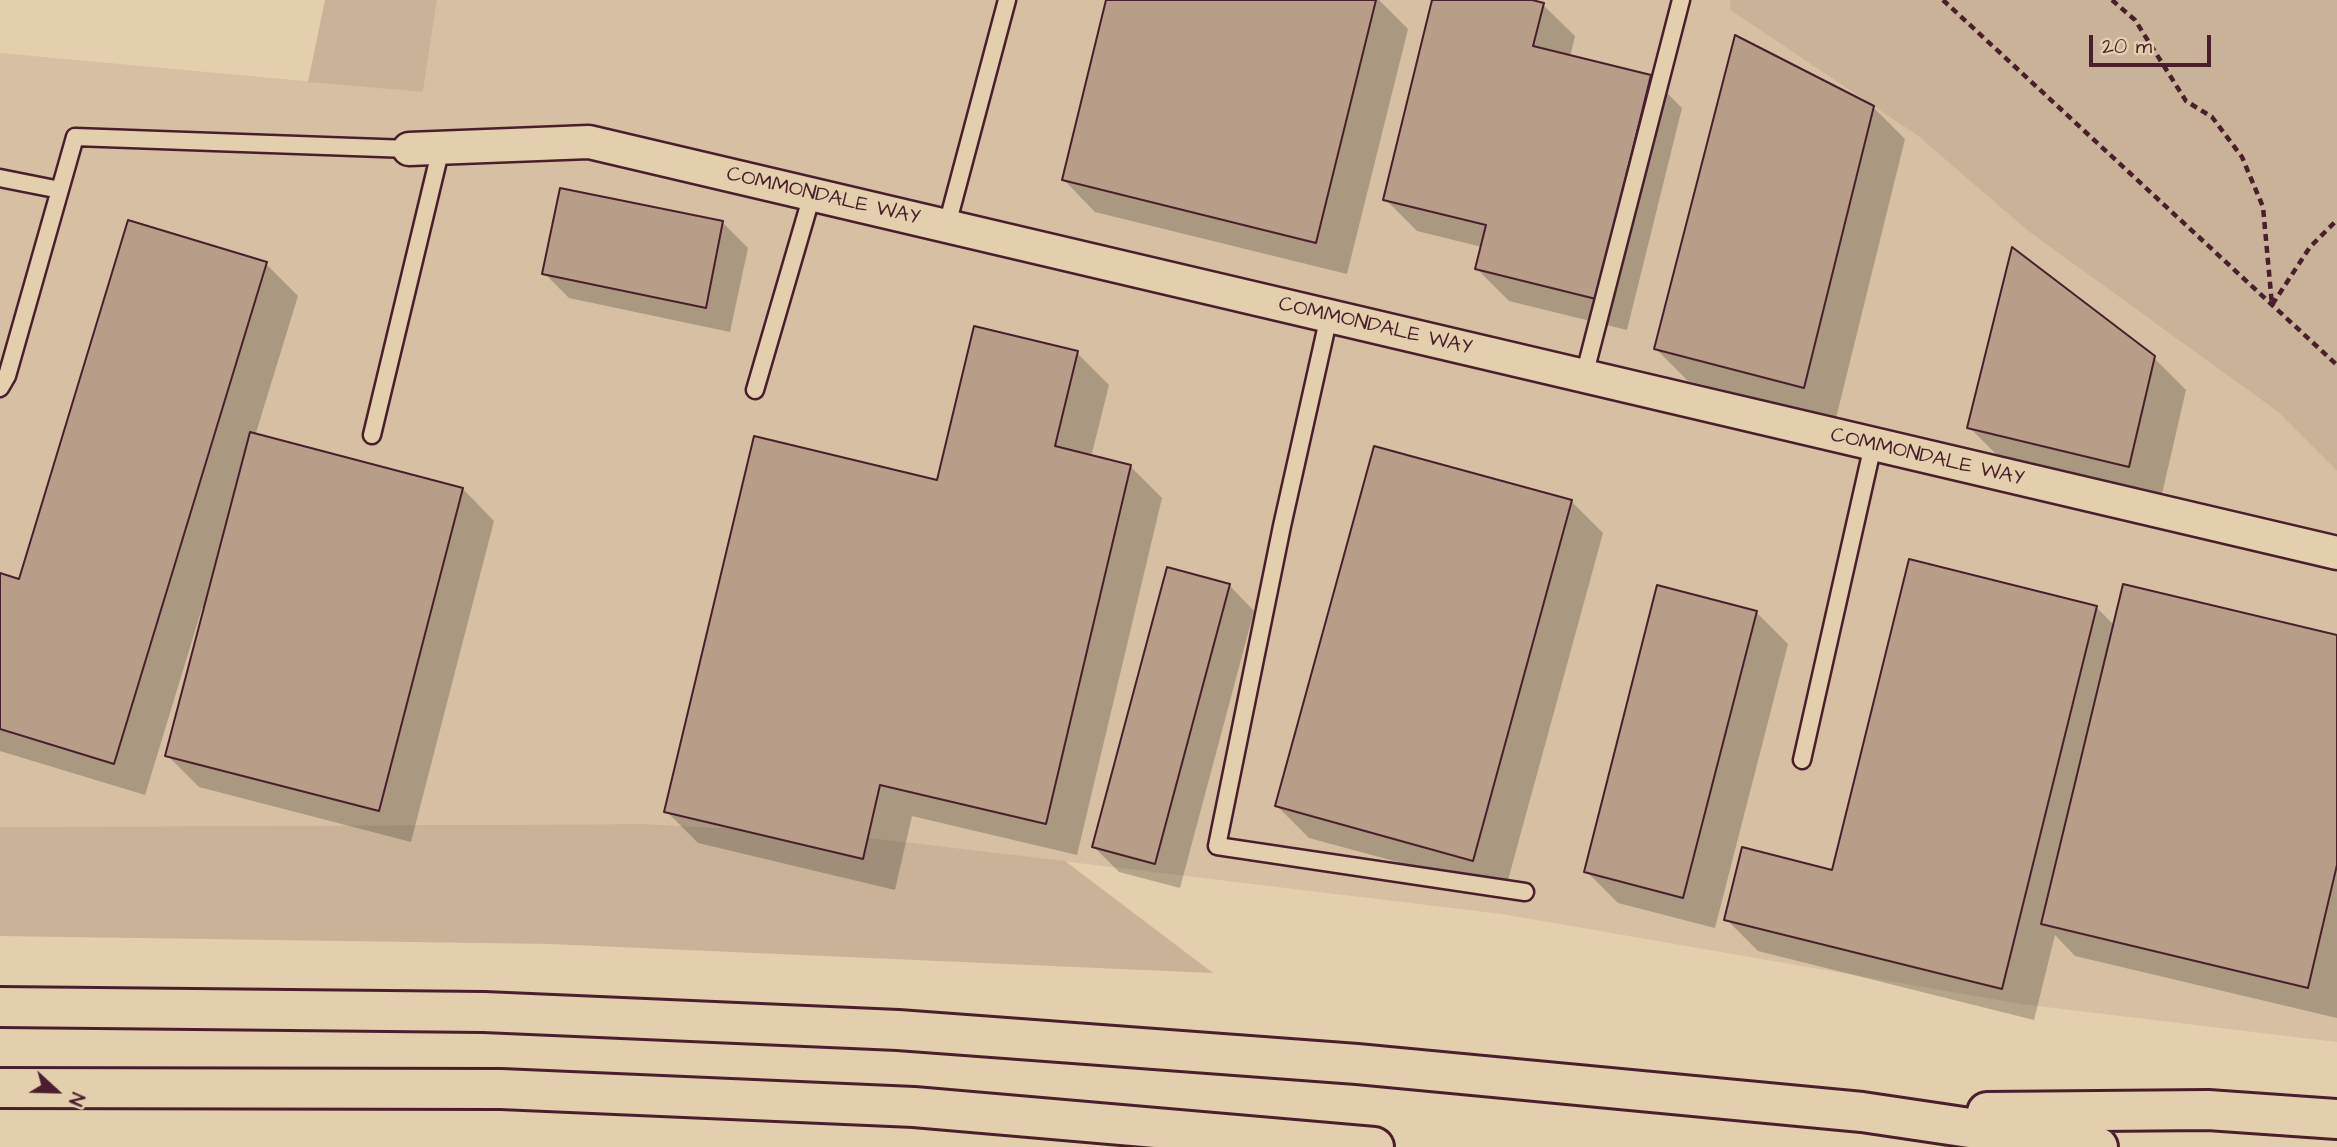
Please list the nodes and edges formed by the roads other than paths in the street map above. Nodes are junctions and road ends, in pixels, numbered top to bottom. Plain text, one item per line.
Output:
1 (1007, 0) edge
2 (1681, 0) edge
3 (441, 148) junction
4 (409, 149) joint
5 (0, 178) edge
6 (61, 190) junction
7 (812, 195) junction
8 (947, 225) junction
9 (1329, 316) junction
10 (1584, 376) junction
11 (0, 388) edge
12 (755, 390) dead end
13 (372, 435) dead end
14 (1873, 446) junction
15 (2337, 553) edge
16 (1802, 760) dead end
17 (1525, 892) dead end
18 (0, 1007) edge
19 (0, 1088) edge
20 (1862, 1112) junction
21 (2337, 1119) edge
22 (1258, 1136) junction
23 (1305, 1147) edge
24 (1374, 1147) edge
25 (2098, 1147) edge

1 - 8 lane
2 - 10 lane
3 - 4 street, COMMONDALE WAY
3 - 7 street, COMMONDALE WAY
3 - 13 lane
4 - 6 lane
5 - 6 lane
6 - 11 lane
7 - 8 street, COMMONDALE WAY
7 - 12 lane
8 - 9 street, COMMONDALE WAY
9 - 10 street, COMMONDALE WAY
9 - 17 lane
10 - 14 street, COMMONDALE WAY
14 - 15 street, COMMONDALE WAY
14 - 16 lane
18 - 20 highway
19 - 22 highway
20 - 21 highway
20 - 25 highway
22 - 23 highway
22 - 24 highway

